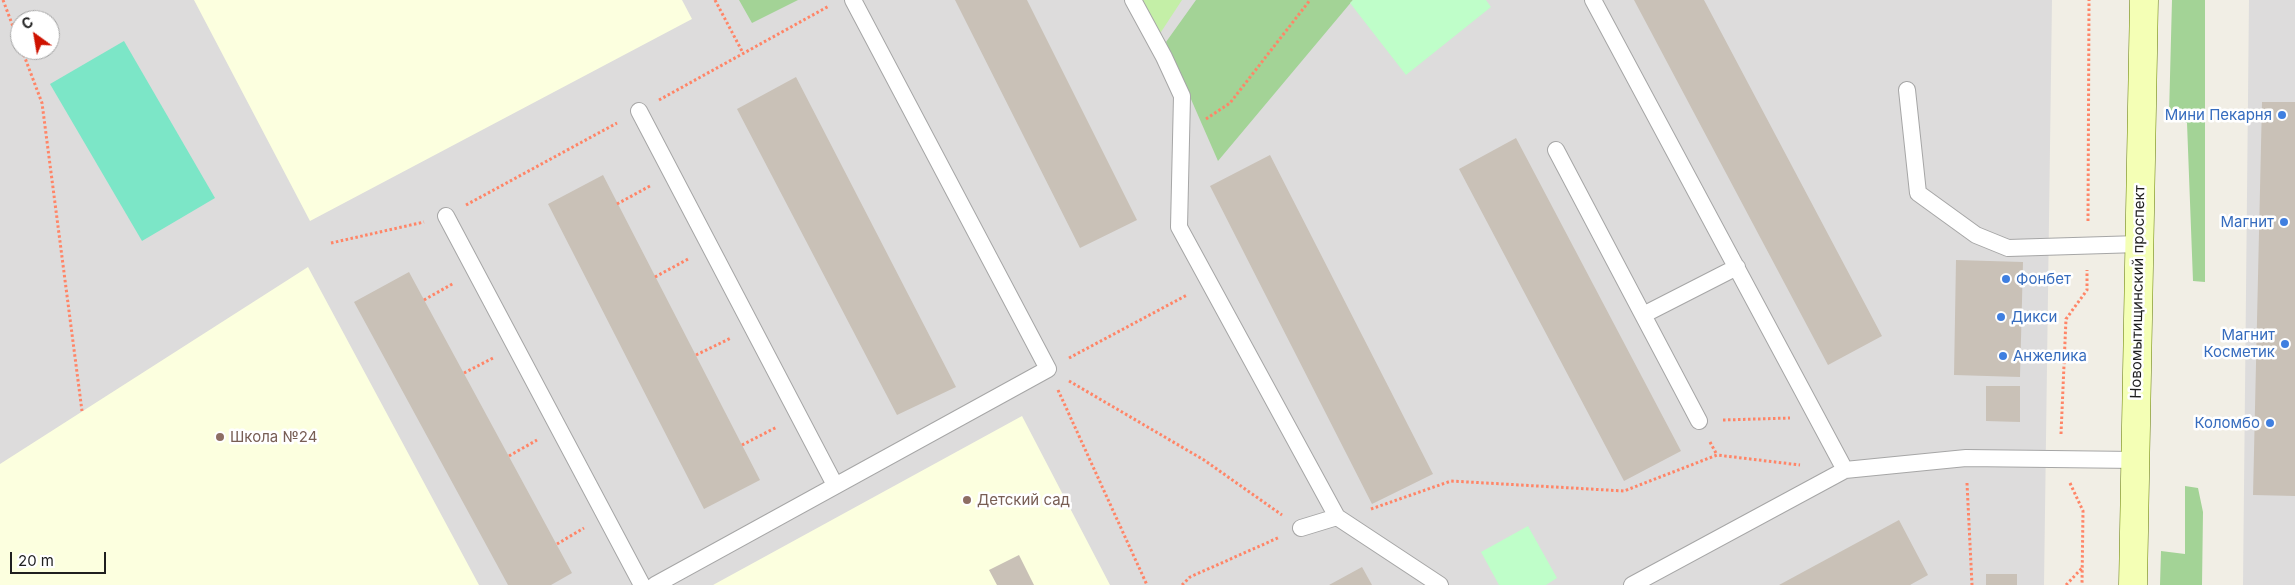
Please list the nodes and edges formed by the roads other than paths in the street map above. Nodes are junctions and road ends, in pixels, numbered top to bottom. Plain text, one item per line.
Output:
1 (853, 0) edge
2 (1133, 0) edge
3 (1594, 0) edge
4 (2144, 0) edge
5 (1907, 90) dead end
6 (639, 111) road end
7 (1556, 150) dead end
8 (446, 216) road end
9 (2139, 244) junction
10 (1737, 267) junction
11 (1643, 315) junction
12 (1699, 421) road end
13 (2136, 460) junction
14 (1845, 470) junction
15 (835, 485) junction
16 (1337, 517) junction
17 (1301, 528) road end
18 (642, 585) edge
19 (655, 585) edge
20 (1440, 585) edge
21 (1632, 585) edge
22 (2133, 585) edge

1 - 15 lane
2 - 16 lane
3 - 10 lane
4 - 9 main road, Новомытищинский проспект
5 - 9 lane
6 - 15 lane
7 - 11 lane
8 - 18 lane
9 - 13 main road, Новомытищинский проспект
10 - 11 lane
10 - 14 lane
11 - 12 lane
13 - 14 lane
13 - 22 main road, Новомытищинский проспект
14 - 21 lane
15 - 19 lane
16 - 17 lane
16 - 20 lane

